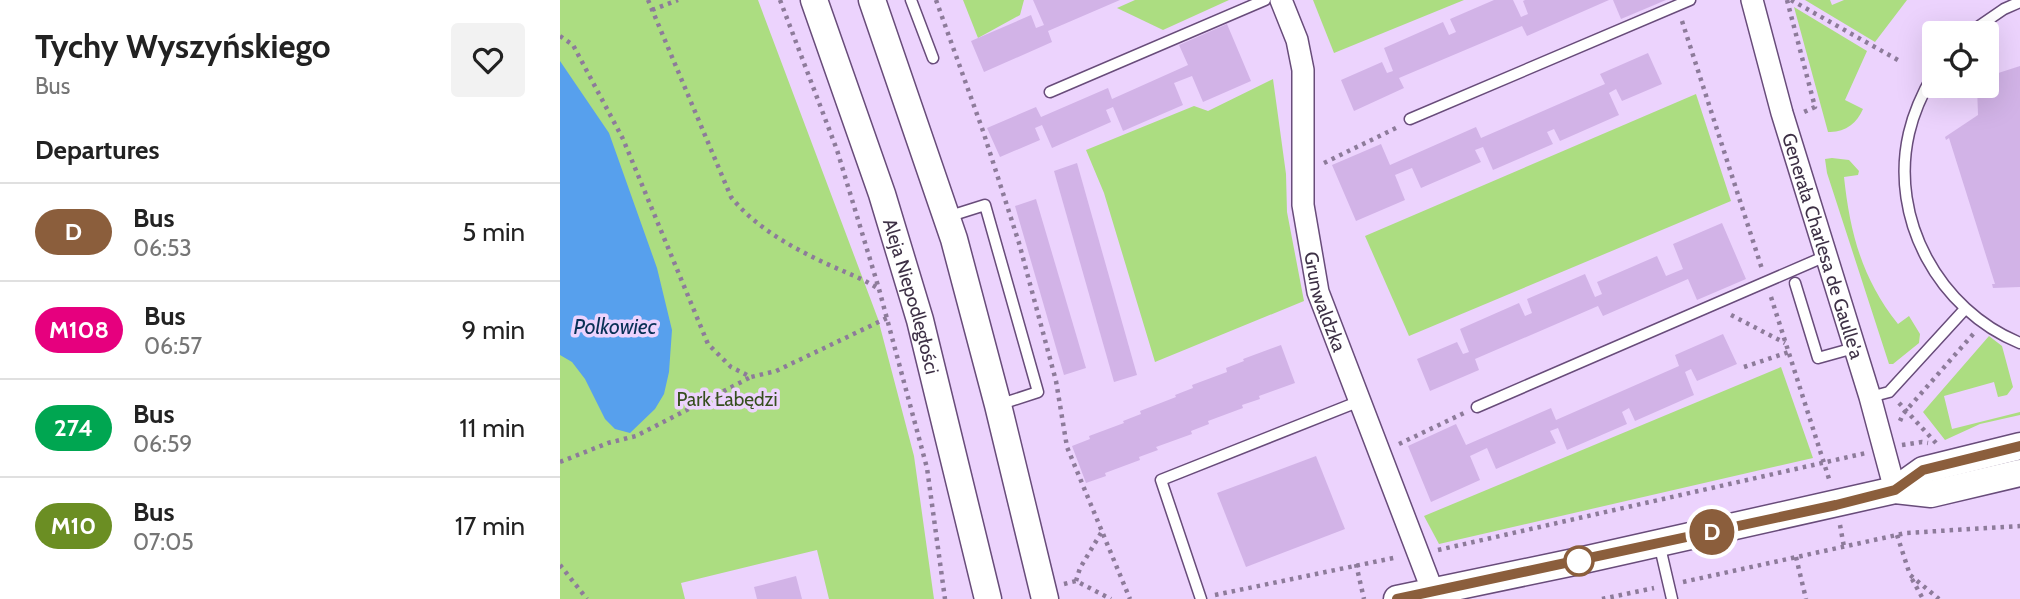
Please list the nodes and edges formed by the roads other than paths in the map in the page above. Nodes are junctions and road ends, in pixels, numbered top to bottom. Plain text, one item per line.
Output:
1 (814, 0) edge
2 (872, 0) edge
3 (911, 0) edge
4 (1265, 0) edge
5 (1281, 0) edge
6 (1690, 0) edge
7 (1752, 0) edge
8 (2020, 2) edge
9 (1986, 21) edge
10 (933, 58) dead end
11 (1050, 92) dead end
12 (1922, 96) edge
13 (1410, 119) road end
14 (947, 217) junction
15 (1826, 256) junction
16 (1795, 283) dead end
17 (1965, 309) junction
18 (2020, 343) edge
19 (1854, 348) junction
20 (1880, 395) junction
21 (1360, 401) junction
22 (999, 405) junction
23 (1477, 407) road end
24 (2020, 446) edge
25 (2020, 473) edge
26 (1895, 490) junction
27 (1659, 543) junction
28 (1433, 592) junction
29 (1201, 598) edge
30 (988, 599) edge
31 (1045, 599) edge
32 (1397, 599) edge
33 (1672, 599) edge

1 - 30 street, Aleja Niepodległości
2 - 14 street
3 - 10 lane
4 - 11 lane
5 - 21 street, Grunwaldzka
6 - 13 lane
7 - 15 street, Generała Charlesa de Gaulle'a
8 - 9 lane
12 - 17 lane
14 - 22 street
14 - 22 lane
15 - 19 street, Generała Charlesa de Gaulle'a
15 - 23 lane
16 - 19 lane
17 - 18 lane
17 - 20 lane
19 - 20 street, Generała Charlesa de Gaulle'a
20 - 26 street, Generała Charlesa de Gaulle'a
21 - 28 street, Grunwaldzka
21 - 29 lane
22 - 31 street
24 - 26 street
25 - 26 street
26 - 27 street
27 - 28 street
27 - 33 lane
28 - 32 street

